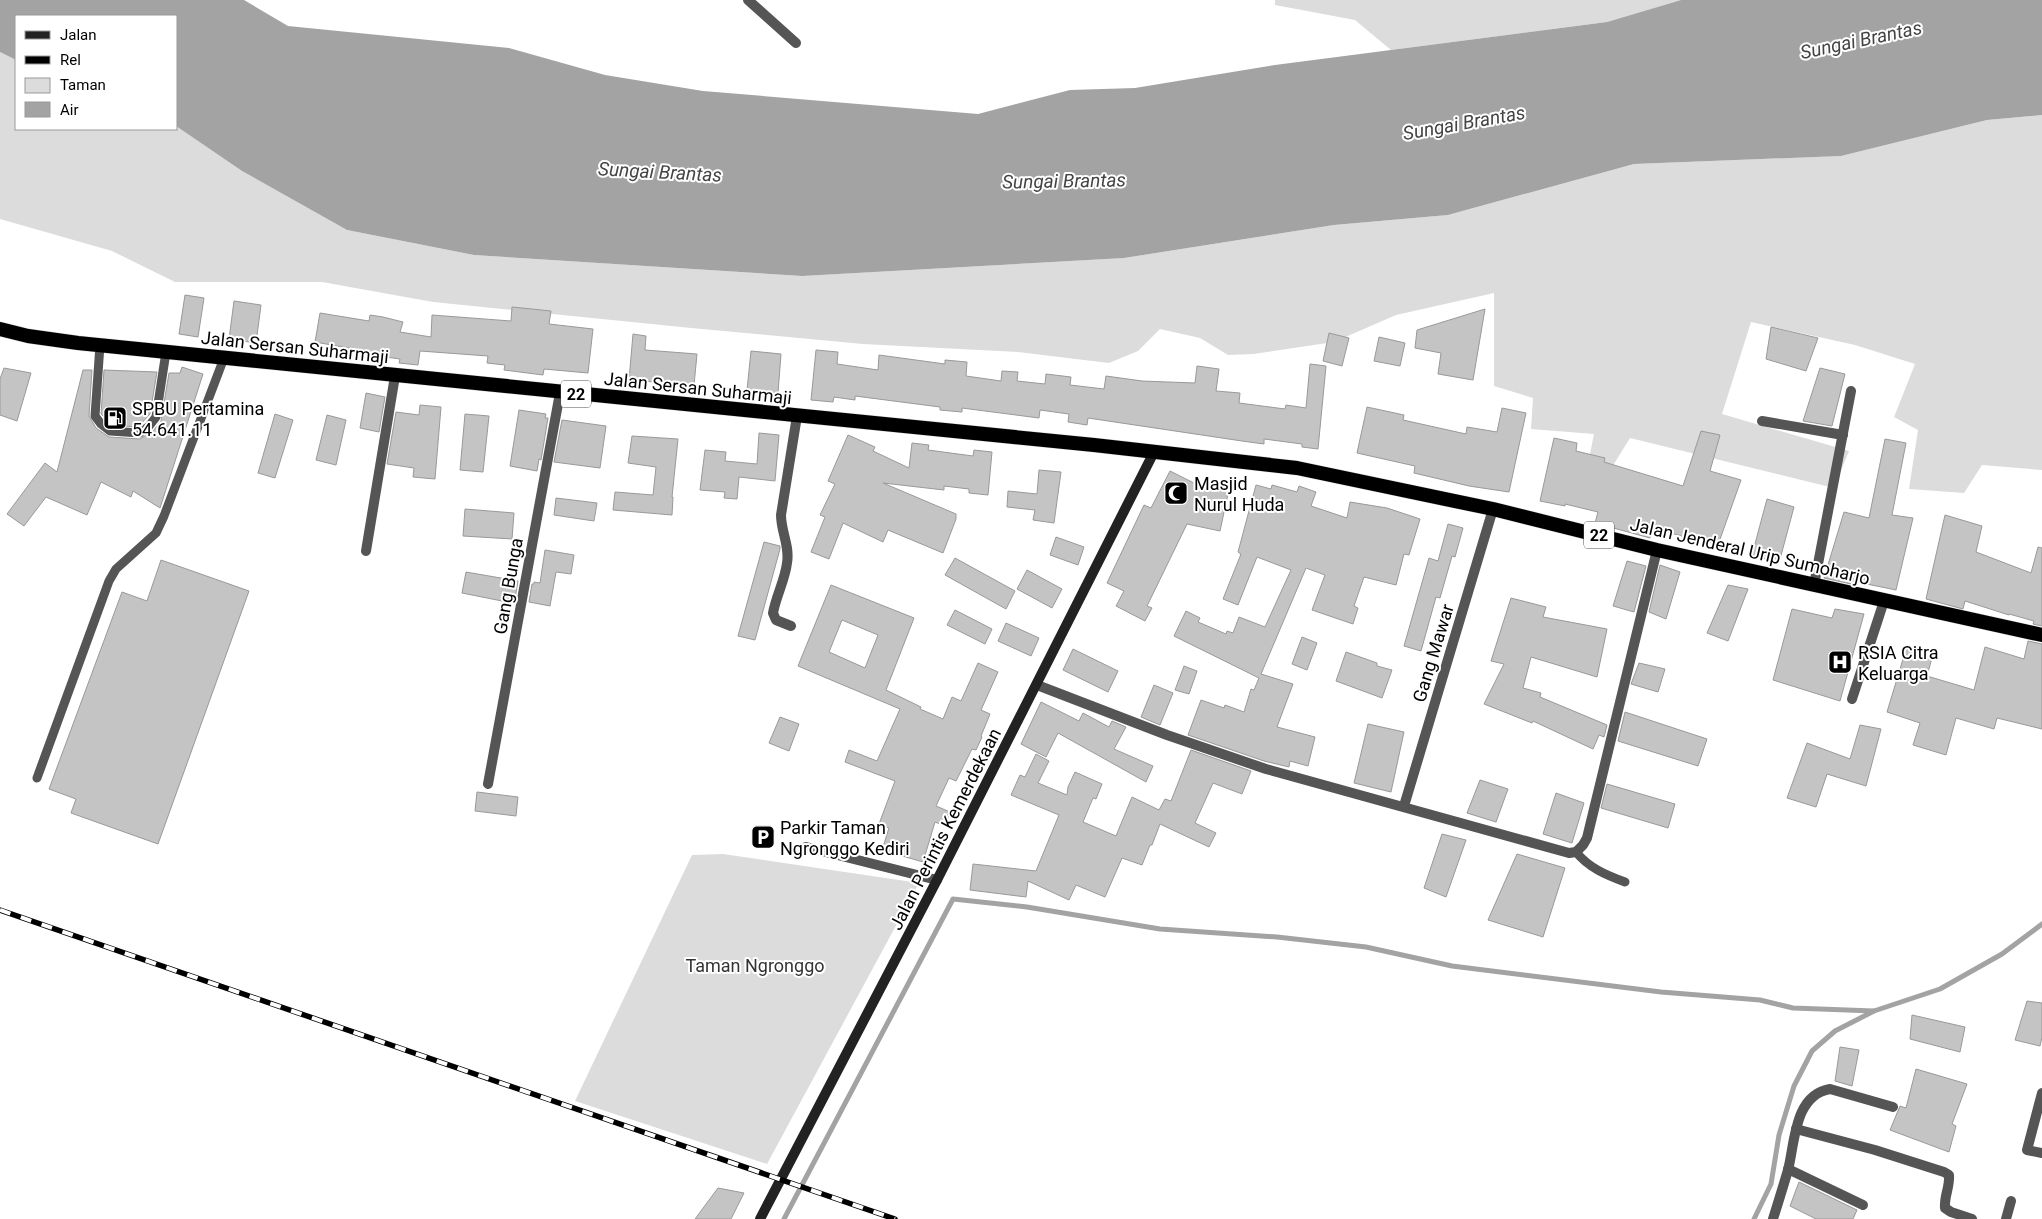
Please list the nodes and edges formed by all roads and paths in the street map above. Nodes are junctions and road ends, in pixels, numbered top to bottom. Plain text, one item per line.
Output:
1 (748, 0) edge
2 (796, 43) dead end
3 (0, 329) edge
4 (100, 344) junction
5 (166, 352) junction
6 (224, 358) junction
7 (395, 376) junction
8 (1851, 391) dead end
9 (560, 393) junction
10 (797, 416) junction
11 (1762, 421) dead end
12 (1843, 435) junction
13 (1154, 452) junction
14 (1493, 509) junction
15 (1658, 550) junction
16 (366, 551) dead end
17 (1814, 585) junction
18 (1884, 601) junction
19 (791, 626) dead end
20 (2042, 636) edge
21 (1037, 685) junction
22 (1852, 699) dead end
23 (38, 778) dead end
24 (488, 784) dead end
25 (1404, 806) junction
26 (806, 846) dead end
27 (1576, 852) junction
28 (938, 880) junction
29 (1625, 882) dead end
30 (2042, 1093) edge
31 (1893, 1107) dead end
32 (1796, 1129) junction
33 (2042, 1154) edge
34 (1788, 1170) junction
35 (2011, 1201) dead end
36 (1862, 1205) dead end
37 (760, 1219) edge
38 (1773, 1219) edge
39 (1972, 1219) edge
40 (2006, 1219) edge

1 - 2 street
3 - 4 highway, Jalan Sersan Suharmaji / 22
4 - 5 highway, Jalan Sersan Suharmaji / 22
4 - 5 lane
5 - 6 highway, Jalan Sersan Suharmaji / 22
6 - 7 highway, Jalan Sersan Suharmaji / 22
6 - 23 lane
7 - 9 highway, Jalan Sersan Suharmaji / 22
7 - 16 street
8 - 12 street
9 - 10 highway, Jalan Sersan Suharmaji / 22
9 - 24 street, Gang Bunga
10 - 13 highway, Jalan Sersan Suharmaji / 22
10 - 19 street
11 - 12 street
12 - 17 street
13 - 14 highway, Jalan Jenderal Urip Sumoharjo / 22
13 - 21 main road, Jalan Perintis Kemerdekaan
14 - 15 highway, Jalan Jenderal Urip Sumoharjo / 22
14 - 25 street, Gang Mawar
15 - 17 highway, Jalan Jenderal Urip Sumoharjo / 22
15 - 27 street
17 - 18 highway, Jalan Jenderal Urip Sumoharjo / 22
18 - 20 highway, Jalan Jenderal Urip Sumoharjo / 22
18 - 22 street
21 - 25 street
21 - 28 main road, Jalan Perintis Kemerdekaan
25 - 27 street
26 - 28 street
27 - 29 lane
28 - 37 main road, Jalan Perintis Kemerdekaan
30 - 33 street
31 - 32 street
32 - 34 street
32 - 39 street
34 - 36 street
34 - 38 street
35 - 40 street

